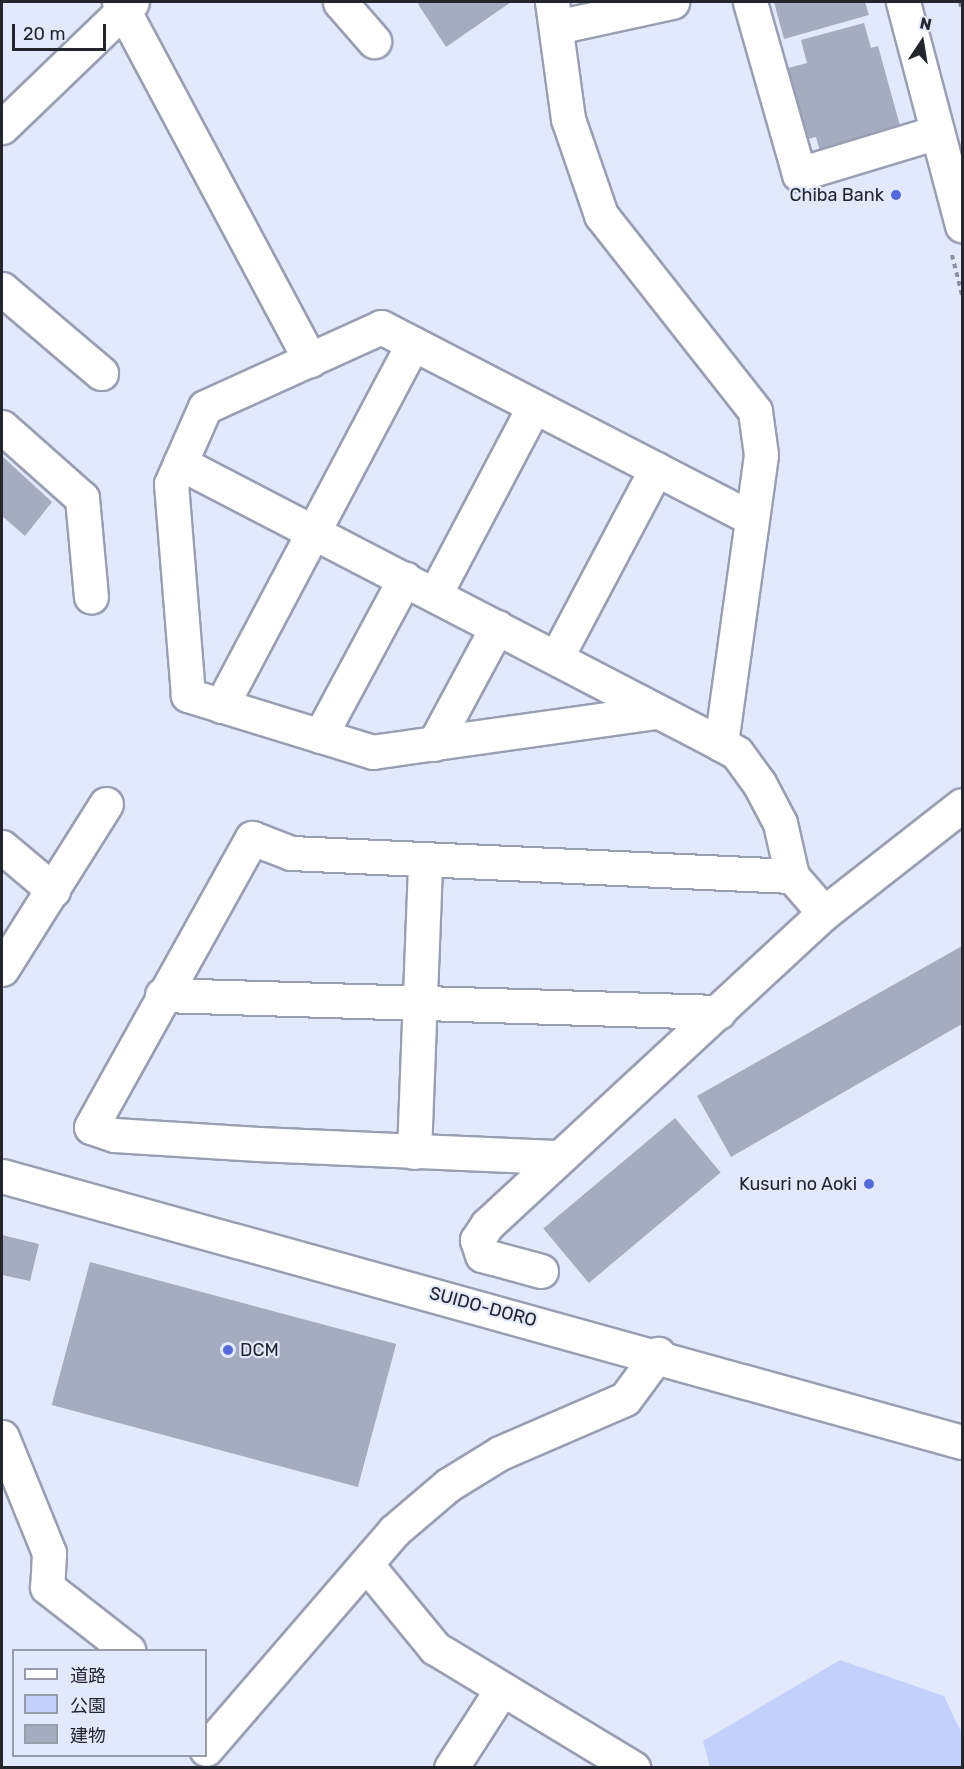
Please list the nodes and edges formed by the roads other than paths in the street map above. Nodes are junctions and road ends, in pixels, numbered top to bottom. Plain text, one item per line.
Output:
1 (340, 2) edge
2 (672, 2) edge
3 (750, 2) edge
4 (903, 2) edge
5 (125, 4) edge
6 (554, 14) edge
7 (374, 40) dead end
8 (2, 127) edge
9 (936, 132) junction
10 (963, 225) edge
11 (2, 289) edge
12 (413, 344) junction
13 (309, 360) junction
14 (101, 373) dead end
15 (534, 406) junction
16 (2, 427) edge
17 (180, 463) junction
18 (656, 469) junction
19 (751, 518) junction
20 (313, 531) junction
21 (405, 579) junction
22 (435, 594) junction
23 (91, 597) dead end
24 (497, 627) junction
25 (556, 658) junction
26 (221, 705) junction
27 (656, 712) junction
28 (320, 736) junction
29 (434, 744) junction
30 (721, 744) junction
31 (106, 804) dead end
32 (963, 805) edge
33 (2, 847) edge
34 (425, 860) junction
35 (792, 876) junction
36 (53, 890) junction
37 (824, 913) junction
38 (2, 969) edge
39 (162, 995) junction
40 (420, 1004) junction
41 (719, 1012) junction
42 (414, 1152) junction
43 (555, 1157) junction
44 (2, 1176) edge
45 (541, 1271) dead end
46 (658, 1354) junction
47 (2, 1437) edge
48 (963, 1442) edge
49 (366, 1564) junction
50 (127, 1649) edge
51 (502, 1689) junction
52 (212, 1730) edge
53 (451, 1767) edge
54 (633, 1767) edge

1 - 7 street
2 - 6 street
3 - 9 street
4 - 9 street
5 - 8 street
5 - 13 street
6 - 19 street
9 - 10 street
11 - 14 street
12 - 13 street
12 - 15 street
12 - 20 street
13 - 17 street
15 - 18 street
15 - 22 street
16 - 23 street
17 - 20 street
17 - 26 street
18 - 19 street
18 - 25 street
19 - 30 street
20 - 21 street
20 - 26 street
21 - 22 street
21 - 28 street
22 - 24 street
24 - 25 street
24 - 29 street
25 - 27 street
26 - 28 street
27 - 29 street
27 - 30 street
28 - 29 street
30 - 35 street
31 - 36 street
32 - 37 street
33 - 36 street
34 - 35 street
34 - 39 street
34 - 40 street
35 - 37 street
36 - 38 street
37 - 41 street
39 - 40 street
39 - 42 street
40 - 41 street
40 - 42 street
41 - 43 street
42 - 43 street
43 - 45 street
44 - 46 street, SUIDO-DORO
46 - 48 street, SUIDO-DORO
46 - 49 street
47 - 50 street
49 - 51 street
49 - 52 street
51 - 53 street
51 - 54 street

